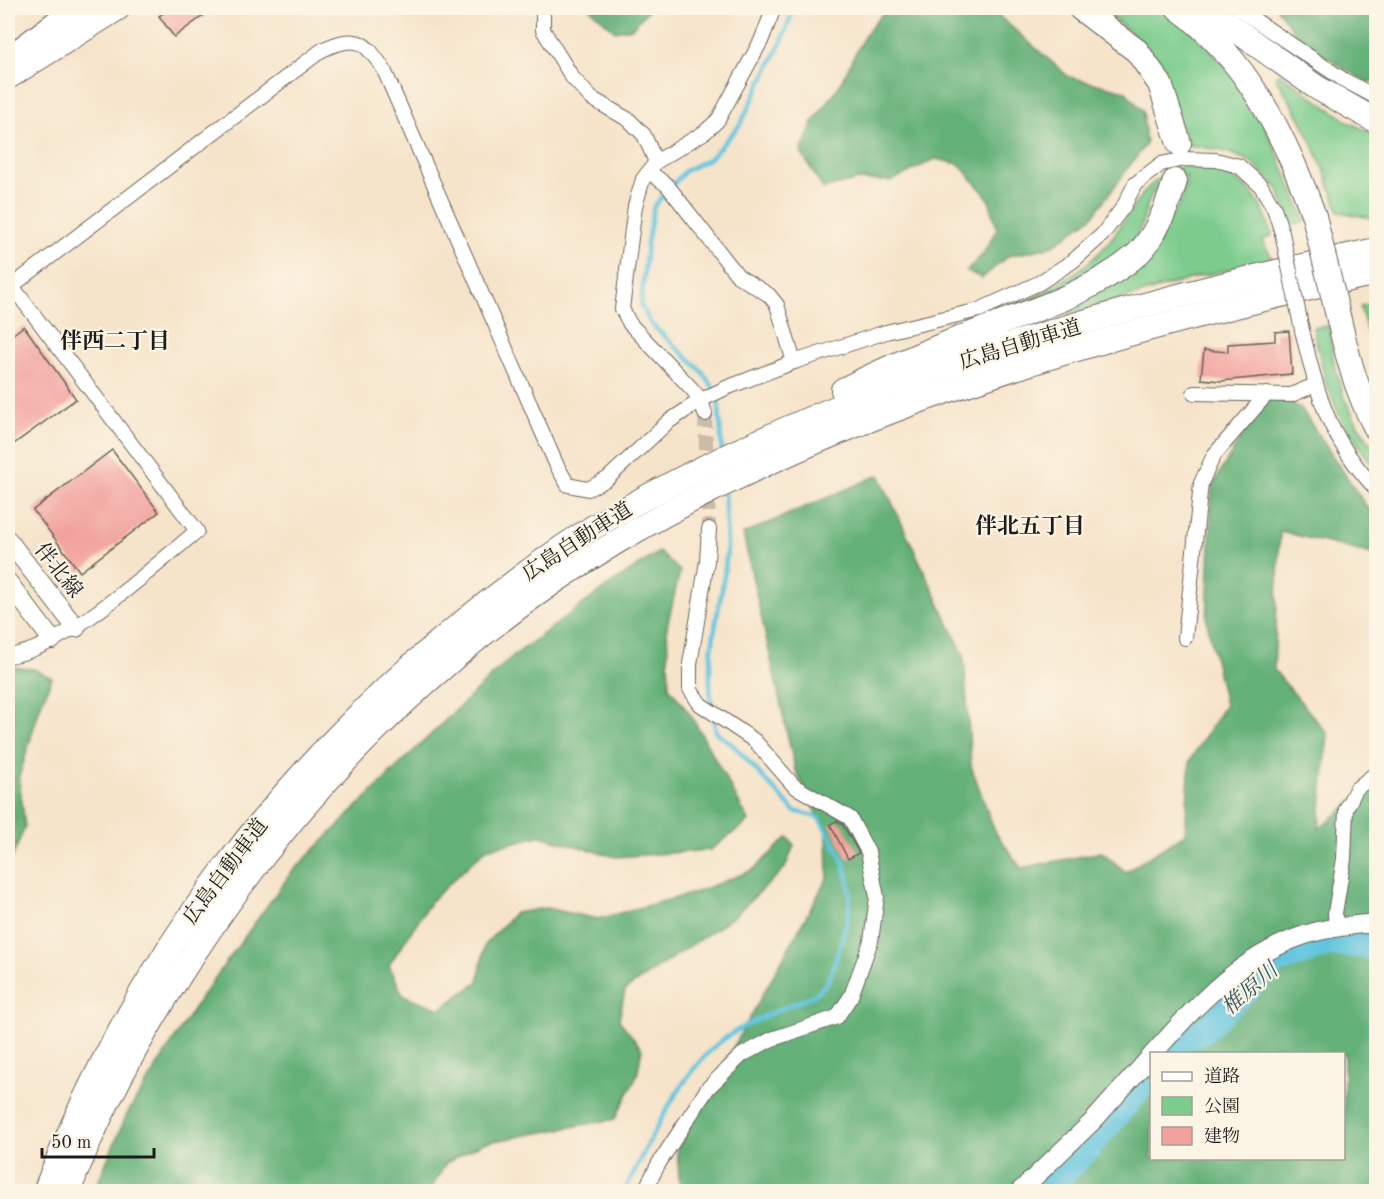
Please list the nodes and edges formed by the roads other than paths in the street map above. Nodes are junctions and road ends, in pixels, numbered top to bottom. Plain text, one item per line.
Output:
1 (76, 8) edge
2 (118, 8) edge
3 (543, 8) edge
4 (774, 8) edge
5 (1080, 8) edge
6 (1178, 8) edge
7 (1203, 8) edge
8 (1237, 8) edge
9 (8, 59) edge
10 (8, 77) edge
11 (1377, 97) edge
12 (1377, 121) edge
13 (1179, 143) dead end
14 (652, 167) junction
15 (1175, 181) dead end
16 (1321, 214) junction
17 (1377, 250) edge
18 (1377, 273) edge
19 (1377, 286) edge
20 (1209, 313) junction
21 (1346, 318) junction
22 (794, 362) junction
23 (1315, 386) junction
24 (1194, 393) dead end
25 (1267, 394) junction
26 (1377, 399) edge
27 (701, 400) junction
28 (705, 414) tunnel mouth
29 (1377, 428) edge
30 (694, 471) junction
31 (1377, 489) edge
32 (708, 529) tunnel mouth
33 (8, 540) edge
34 (8, 582) edge
35 (76, 628) junction
36 (1185, 638) dead end
37 (52, 640) junction
38 (8, 656) edge
39 (1377, 773) edge
40 (1377, 925) edge
41 (1336, 928) junction
42 (1154, 1052) edge
43 (1150, 1056) edge
44 (45, 1191) edge
45 (68, 1191) edge
46 (644, 1191) edge
47 (1019, 1191) edge

1 - 9 highway
2 - 10 highway
3 - 14 street
4 - 14 street
5 - 13 highway
6 - 16 highway
7 - 12 highway
7 - 16 highway
8 - 11 street
14 - 22 street
14 - 27 street
15 - 30 highway
16 - 21 highway, bridge
17 - 30 highway, 広島自動車道
18 - 20 highway, 広島自動車道
19 - 20 highway
20 - 45 highway, 広島自動車道
21 - 26 highway
21 - 29 highway
22 - 23 street, bridge
22 - 27 street
23 - 25 street
23 - 31 street
24 - 25 street
25 - 36 street
27 - 28 street
27 - 35 street
30 - 44 highway, 広島自動車道
32 - 46 street
33 - 35 street, 伴北線
34 - 37 street
35 - 37 street
37 - 38 street
39 - 41 street
40 - 41 street
41 - 42 street
43 - 47 street

